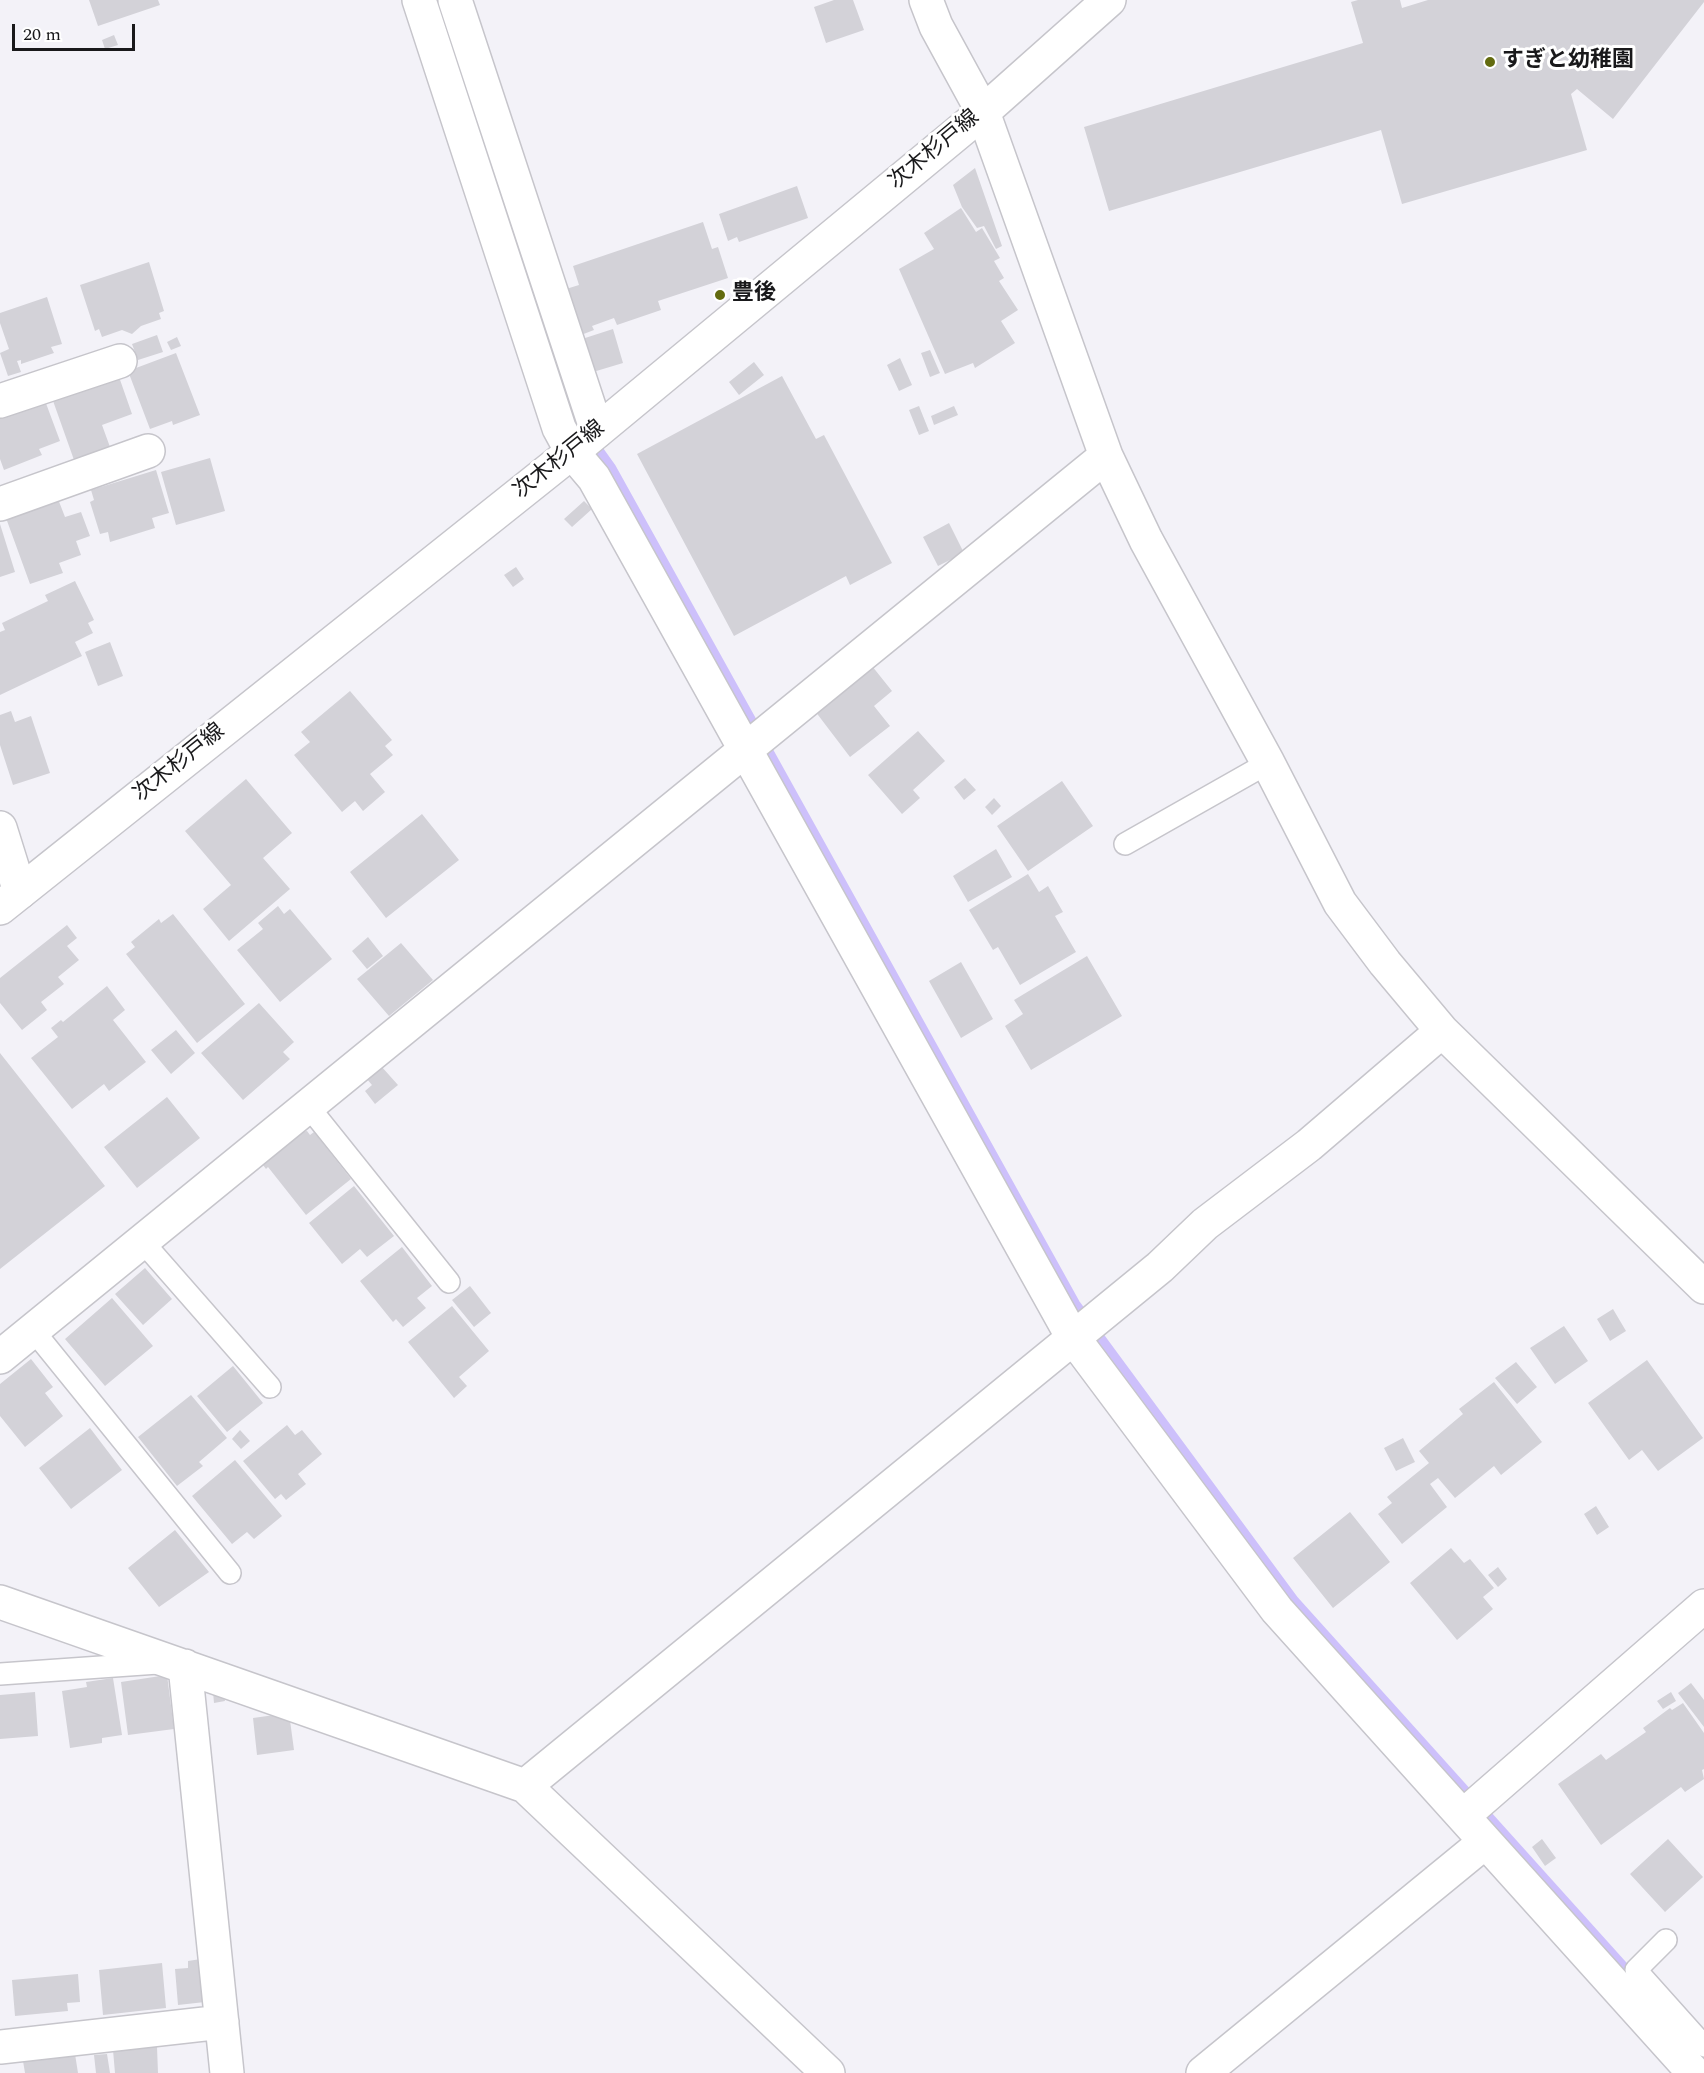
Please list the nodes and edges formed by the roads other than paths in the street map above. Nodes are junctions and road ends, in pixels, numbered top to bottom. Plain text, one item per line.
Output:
1 (419, 0) edge
2 (455, 0) edge
3 (926, 0) edge
4 (1109, 0) edge
5 (983, 112) junction
6 (120, 361) dead end
7 (0, 400) edge
8 (597, 431) junction
9 (147, 451) dead end
10 (572, 452) junction
11 (1106, 456) junction
12 (0, 504) edge
13 (744, 750) junction
14 (1268, 763) junction
15 (0, 828) edge
16 (1125, 844) dead end
17 (10, 900) edge
18 (1442, 1030) junction
19 (308, 1106) junction
20 (142, 1241) junction
21 (449, 1282) dead end
22 (1704, 1287) edge
23 (33, 1330) junction
24 (1072, 1336) junction
25 (0, 1358) edge
26 (270, 1387) dead end
27 (230, 1573) dead end
28 (0, 1602) edge
29 (1704, 1606) edge
30 (178, 1664) junction
31 (0, 1674) edge
32 (525, 1786) junction
33 (1463, 1816) junction
34 (1485, 1842) junction
35 (1666, 1940) dead end
36 (222, 2022) junction
37 (1704, 2046) edge
38 (0, 2047) edge
39 (227, 2073) edge
40 (828, 2073) edge
41 (1203, 2073) edge
42 (1694, 2073) edge

1 - 10 street
2 - 8 street
3 - 5 street
4 - 5 street, 次木杉戸線
5 - 8 street, 次木杉戸線
5 - 11 street
6 - 7 street
8 - 10 street, 次木杉戸線
9 - 12 street
10 - 13 street
10 - 17 street, 次木杉戸線
11 - 13 street
11 - 14 street
13 - 19 street
13 - 24 street
14 - 16 lane
14 - 18 street
15 - 17 street
18 - 22 street
18 - 24 street
19 - 20 street
19 - 21 lane
20 - 23 street
20 - 26 lane
23 - 25 street
23 - 27 lane
24 - 32 street
24 - 33 street
28 - 30 street
29 - 33 street
30 - 31 lane
30 - 32 street
30 - 36 street
32 - 40 street
33 - 34 street
34 - 41 street
34 - 42 street
35 - 37 lane
36 - 38 street
36 - 39 street

